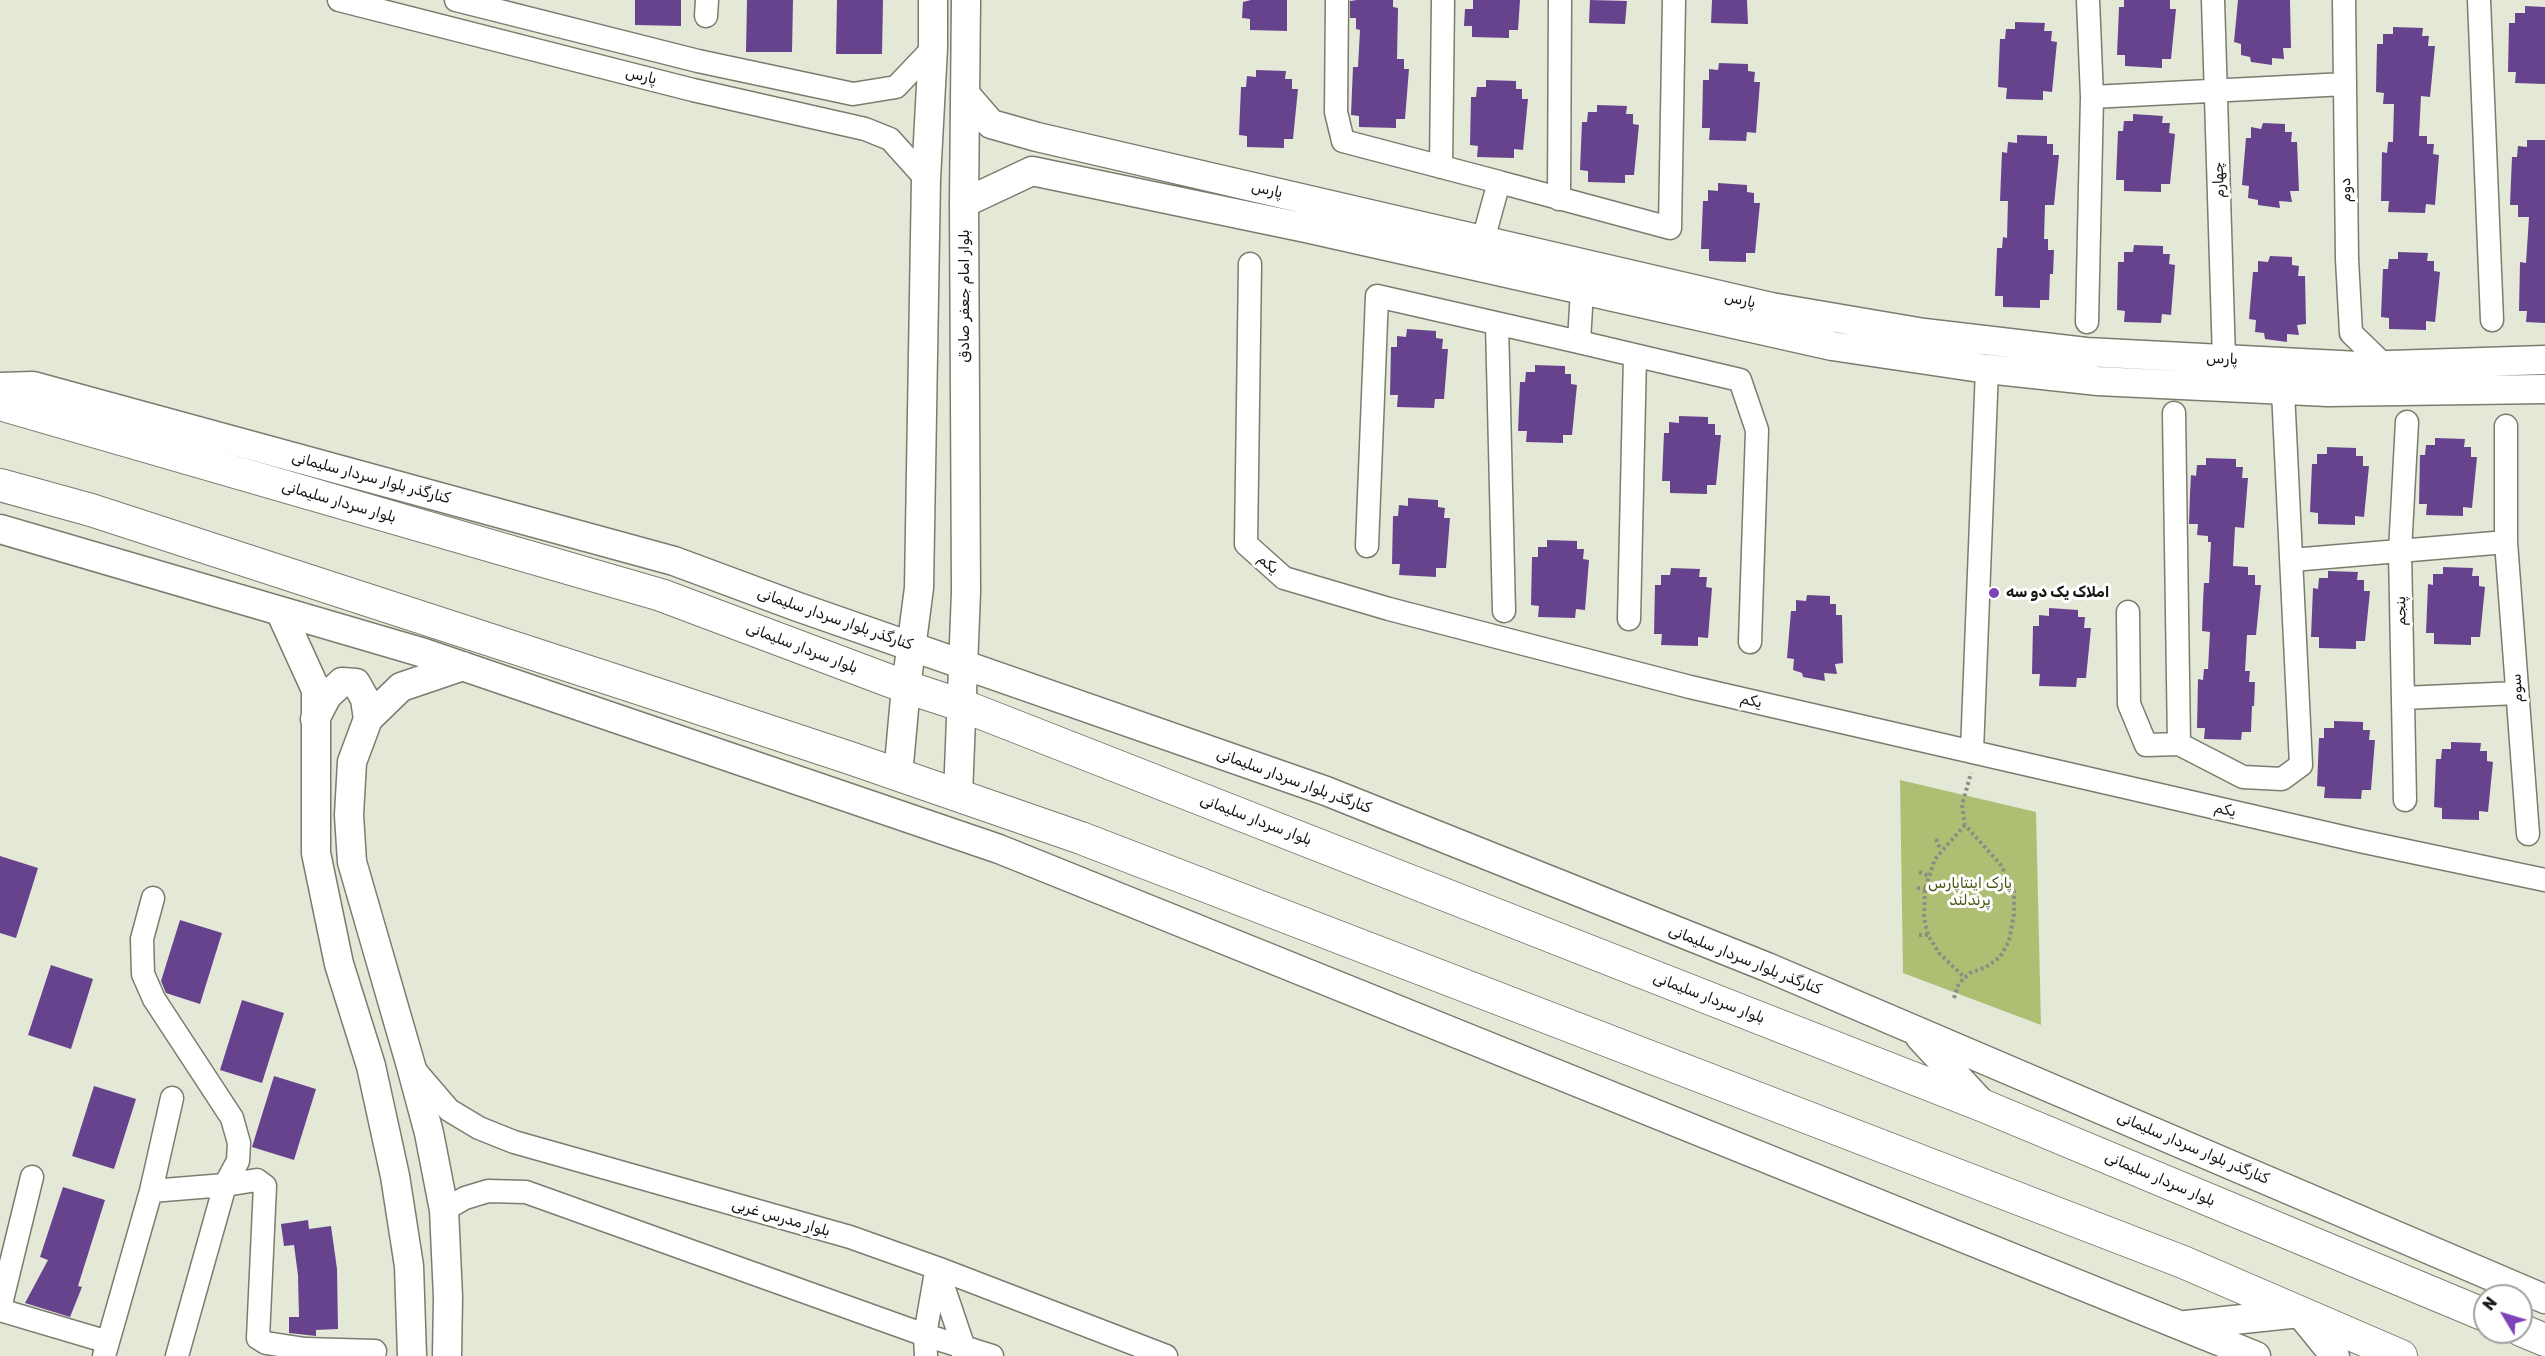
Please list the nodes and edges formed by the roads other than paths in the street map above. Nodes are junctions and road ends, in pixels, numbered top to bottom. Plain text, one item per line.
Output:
1 (339, 0) edge
2 (456, 0) edge
3 (933, 0) edge
4 (966, 0) edge
5 (1337, 0) edge
6 (1443, 0) edge
7 (1560, 0) edge
8 (1674, 0) edge
9 (2088, 0) edge
10 (2213, 0) edge
11 (2344, 0) edge
12 (2479, 0) edge
13 (933, 48) junction
14 (2345, 84) junction
15 (2216, 90) junction
16 (965, 94) junction
17 (2092, 97) junction
18 (1037, 137) junction
19 (1441, 167) junction
20 (1032, 171) junction
21 (926, 179) junction
22 (1499, 182) junction
23 (1559, 199) junction
24 (964, 203) junction
25 (1483, 240) junction
26 (1250, 264) dead end
27 (1582, 290) junction
28 (2492, 320) dead end
29 (2087, 322) dead end
30 (1497, 324) junction
31 (2351, 333) junction
32 (1989, 340) junction
33 (1579, 342) junction
34 (1635, 356) junction
35 (2224, 359) junction
36 (2545, 360) edge
37 (2327, 365) junction
38 (2384, 365) junction
39 (1987, 369) junction
40 (0, 387) edge
41 (2545, 389) edge
42 (2283, 391) junction
43 (0, 404) edge
44 (2174, 413) dead end
45 (2407, 422) dead end
46 (2506, 426) dead end
47 (0, 484) edge
48 (0, 529) edge
49 (2506, 542) junction
50 (1367, 546) dead end
51 (2400, 551) junction
52 (2292, 560) junction
53 (920, 588) junction
54 (966, 592) junction
55 (280, 611) junction
56 (1503, 611) dead end
57 (2128, 612) dead end
58 (1629, 619) dead end
59 (1750, 642) dead end
60 (912, 645) junction
61 (965, 664) junction
62 (463, 666) junction
63 (635, 687) junction
64 (906, 687) junction
65 (2517, 693) junction
66 (2403, 698) junction
67 (961, 705) junction
68 (591, 710) junction
69 (368, 719) junction
70 (315, 720) junction
71 (2179, 744) junction
72 (1972, 751) junction
73 (898, 776) junction
74 (958, 795) junction
75 (2405, 800) dead end
76 (2528, 834) dead end
77 (2545, 880) edge
78 (153, 898) dead end
79 (1913, 1030) junction
80 (411, 1066) junction
81 (172, 1098) dead end
82 (1984, 1106) junction
83 (32, 1177) dead end
84 (225, 1185) junction
85 (151, 1191) junction
86 (444, 1210) junction
87 (937, 1268) junction
88 (2545, 1299) edge
89 (0, 1309) edge
90 (2473, 1310) edge
91 (2300, 1313) junction
92 (2184, 1325) junction
93 (926, 1346) edge
94 (106, 1349) edge
95 (375, 1351) dead end
96 (963, 1351) edge
97 (303, 1353) edge
98 (177, 1356) edge
99 (412, 1356) edge
100 (447, 1356) edge
101 (992, 1356) edge
102 (1166, 1356) edge
103 (2256, 1356) edge
104 (2336, 1356) edge
105 (2400, 1356) edge

1 - 21 street, پارس
2 - 13 street, پارس
3 - 13 street
4 - 16 street, بلوار امام جعفر صادق
5 - 19 street
6 - 19 street
7 - 23 street
8 - 23 street
9 - 17 street
10 - 15 street, چهارم
11 - 14 street, دوم
12 - 28 street
13 - 21 street
14 - 15 street
14 - 31 street, دوم
15 - 17 street
15 - 35 street, چهارم
16 - 18 street, پارس
16 - 24 street, بلوار امام جعفر صادق
17 - 29 street
18 - 20 street
18 - 25 street, پارس
19 - 22 street
20 - 24 street
20 - 27 street, پارس
21 - 53 street
22 - 23 street
22 - 25 street
24 - 54 street, بلوار امام جعفر صادق
25 - 32 street, پارس
26 - 72 street, یکم
27 - 33 street
27 - 39 street, پارس
30 - 33 street
30 - 50 street
30 - 56 street
31 - 37 street
31 - 38 street
32 - 35 street, پارس
32 - 39 street
33 - 34 street
34 - 58 street
34 - 59 street
35 - 37 street, پارس
36 - 38 street, پارس
37 - 38 street, پارس
39 - 42 street, پارس
39 - 72 street
40 - 60 street, کنارگذر بلوار سردار سلیمانی
41 - 42 street, پارس
42 - 52 street
43 - 64 main road, بلوار سردار سلیمانی
44 - 71 street
45 - 51 street, پنجم
46 - 49 street, سوم
47 - 63 main road
48 - 55 street
49 - 51 street
49 - 65 street, سوم
51 - 52 street
51 - 66 street, پنجم
52 - 71 street
53 - 54 street
53 - 60 street
54 - 61 street, بلوار امام جعفر صادق
55 - 62 street
55 - 70 street
57 - 71 street
60 - 61 street, کنارگذر بلوار سردار سلیمانی
60 - 64 street
61 - 67 street, بلوار امام جعفر صادق
61 - 79 street, کنارگذر بلوار سردار سلیمانی
62 - 68 street
62 - 69 street
63 - 68 street
63 - 73 main road
64 - 67 main road, بلوار سردار سلیمانی
64 - 73 street
65 - 66 street
65 - 76 street, سوم
66 - 75 street, پنجم
67 - 74 street, بلوار امام جعفر صادق
67 - 82 main road, بلوار سردار سلیمانی
68 - 92 street
69 - 70 street
69 - 80 street
70 - 99 street
72 - 77 street, یکم
73 - 74 main road
74 - 91 main road
78 - 84 street
79 - 82 street
79 - 88 street, کنارگذر بلوار سردار سلیمانی
80 - 86 street
80 - 87 street, بلوار مدرس غربی
81 - 85 street
82 - 90 main road, بلوار سردار سلیمانی
83 - 89 street
84 - 85 street
84 - 97 street
84 - 98 street
85 - 94 street
86 - 93 street
86 - 100 street
87 - 93 street
87 - 96 street
87 - 102 street, بلوار مدرس غربی
89 - 94 street
91 - 92 street
91 - 104 street
91 - 105 main road
92 - 103 street
93 - 96 street
95 - 97 street
96 - 101 street

